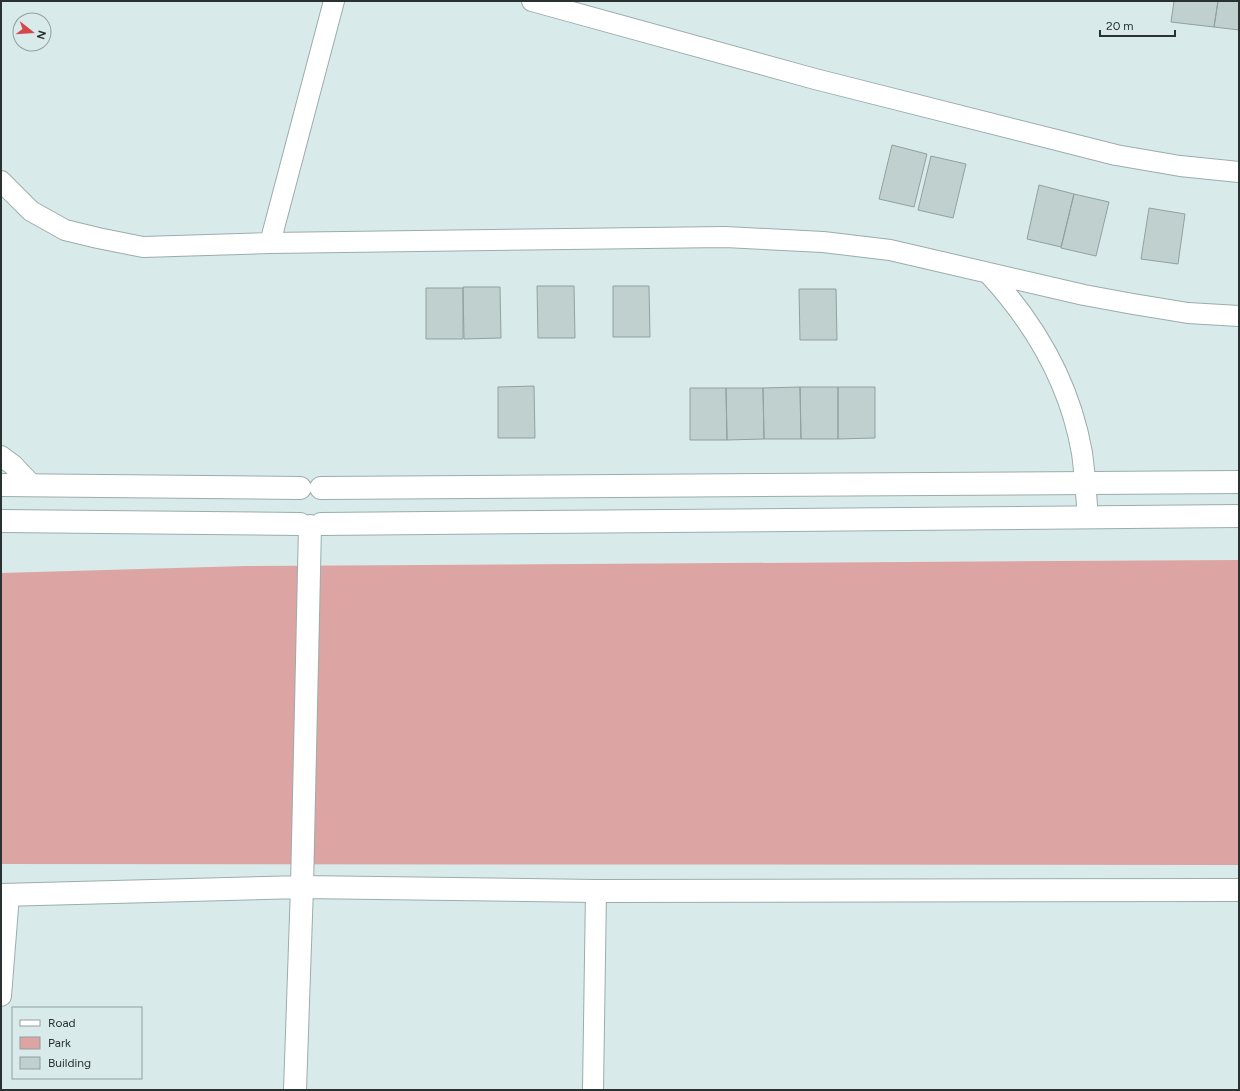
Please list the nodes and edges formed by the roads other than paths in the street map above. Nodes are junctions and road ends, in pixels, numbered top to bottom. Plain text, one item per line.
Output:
1 (334, 1) edge
2 (532, 1) edge
3 (1239, 172) edge
4 (1, 181) edge
5 (270, 243) junction
6 (990, 274) junction
7 (1239, 316) edge
8 (1, 456) edge
9 (1085, 482) junction
10 (1239, 482) edge
11 (1, 485) edge
12 (32, 485) junction
13 (310, 488) junction
14 (1239, 516) edge
15 (1088, 517) junction
16 (1, 521) edge
17 (310, 525) junction
18 (302, 887) junction
19 (596, 890) junction
20 (1239, 890) edge
21 (5, 895) edge
22 (1, 996) edge
23 (295, 1090) edge
24 (592, 1090) edge

1 - 5 street
2 - 3 street
4 - 5 street
5 - 6 street
6 - 7 street
6 - 9 street
8 - 12 street
9 - 10 street
9 - 13 street
9 - 15 street
11 - 12 street
12 - 13 street
13 - 17 street
13 - 17 street
14 - 15 street
15 - 17 street
16 - 17 street
17 - 18 street
18 - 19 street
18 - 21 street
18 - 23 street
19 - 20 street
19 - 24 street
21 - 22 street

